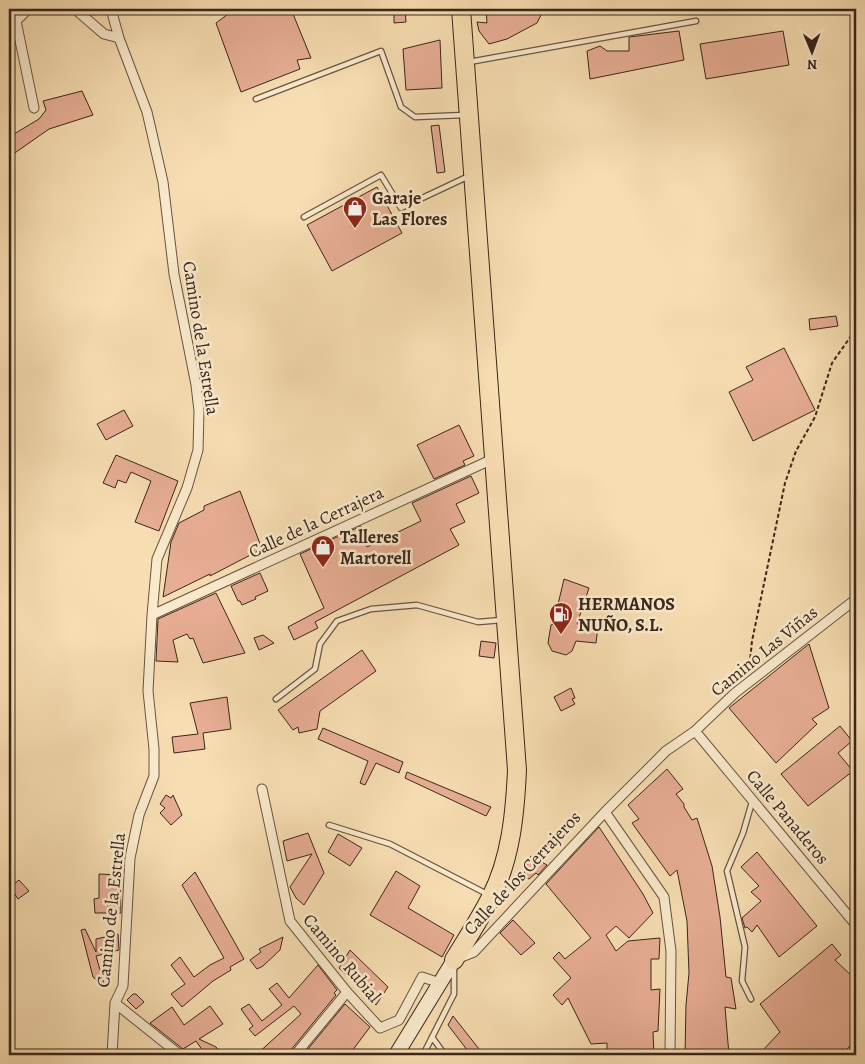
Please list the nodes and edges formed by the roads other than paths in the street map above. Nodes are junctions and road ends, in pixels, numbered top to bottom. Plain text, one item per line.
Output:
1 (28, 9) edge
2 (75, 9) edge
3 (111, 9) edge
4 (460, 9) edge
5 (696, 21) dead end
6 (119, 38) junction
7 (465, 63) junction
8 (256, 99) dead end
9 (34, 108) dead end
10 (468, 115) junction
11 (473, 174) junction
12 (304, 217) dead end
13 (495, 458) junction
14 (856, 599) edge
15 (152, 615) junction
16 (507, 620) junction
17 (276, 699) dead end
18 (695, 731) junction
19 (262, 790) dead end
20 (753, 800) junction
21 (605, 812) junction
22 (329, 824) dead end
23 (492, 896) junction
24 (856, 925) edge
25 (454, 960) junction
26 (440, 983) junction
27 (347, 992) junction
28 (751, 999) dead end
29 (115, 1003) junction
30 (432, 1037) junction
31 (112, 1055) edge
32 (180, 1055) edge
33 (295, 1055) edge
34 (396, 1055) edge
35 (423, 1055) edge
36 (445, 1055) edge
37 (670, 1055) edge

1 - 9 street
2 - 6 street
3 - 6 street, Camino de la Estrella
4 - 7 highway
5 - 7 lane
6 - 15 street, Camino de la Estrella
7 - 10 highway
8 - 10 lane
10 - 11 highway
11 - 12 lane
11 - 13 highway
13 - 15 street, Calle de la Cerrajera
13 - 16 highway
14 - 18 street, Camino Las Viñas
15 - 29 street, Camino de la Estrella
16 - 17 lane
16 - 23 highway
18 - 20 street, Calle Panaderos
18 - 21 street, Calle de los Cerrajeros
19 - 27 street, Camino Rubial
20 - 24 street, Calle Panaderos
20 - 28 lane
21 - 25 street, Calle de los Cerrajeros
21 - 37 street
22 - 23 lane
23 - 25 highway
25 - 26 main road
25 - 30 lane
26 - 27 street, Camino Rubial
26 - 34 main road
27 - 33 street
29 - 31 street
29 - 32 street, Camino de la Estrella
30 - 35 lane
30 - 36 lane

